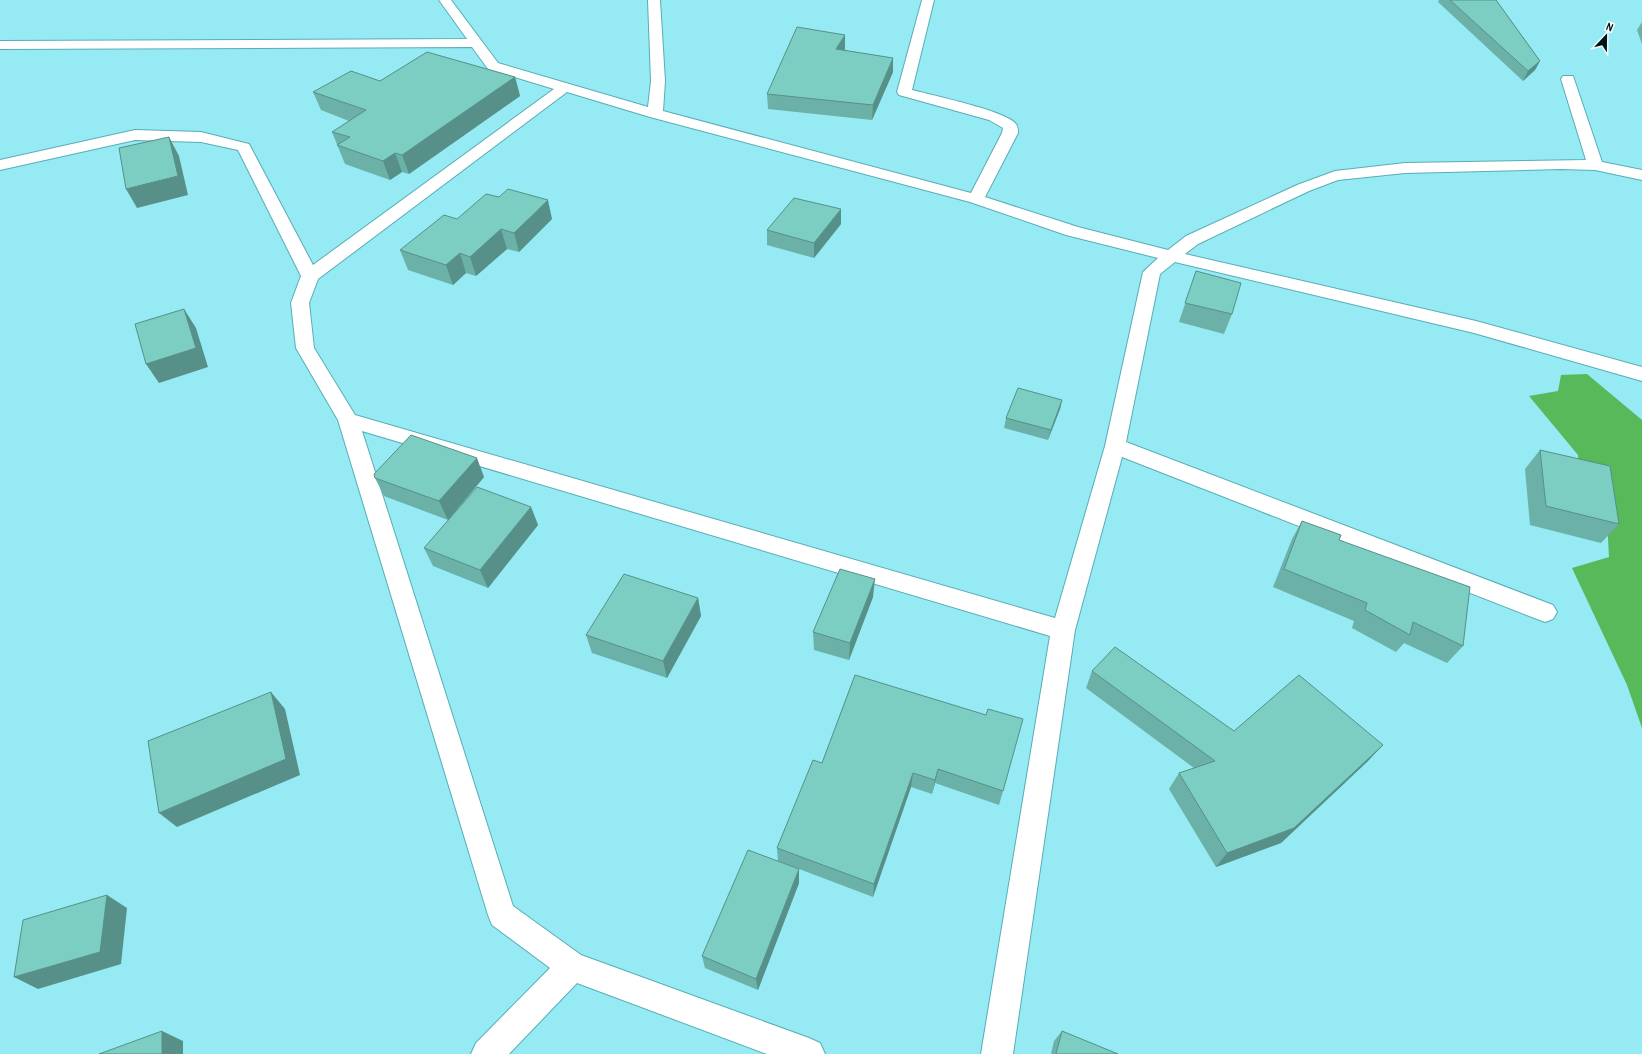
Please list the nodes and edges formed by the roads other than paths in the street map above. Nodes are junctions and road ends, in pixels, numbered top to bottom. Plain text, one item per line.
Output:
1 (445, 0) edge
2 (654, 0) edge
3 (928, 0) edge
4 (478, 43) junction
5 (0, 45) edge
6 (1568, 79) dead end
7 (565, 87) junction
8 (655, 114) junction
9 (0, 165) edge
10 (1595, 165) junction
11 (1642, 175) edge
12 (976, 199) junction
13 (1170, 256) junction
14 (310, 276) junction
15 (1642, 374) edge
16 (348, 420) junction
17 (1115, 446) junction
18 (1545, 612) dead end
19 (1063, 630) junction
20 (572, 966) junction
21 (486, 1054) edge
22 (809, 1054) edge
23 (997, 1054) edge

1 - 4 street
2 - 8 street
3 - 12 street
4 - 5 street
4 - 7 street
6 - 10 street
7 - 8 street
7 - 14 street
8 - 12 street
9 - 14 street
10 - 11 street
10 - 13 street
12 - 13 street
13 - 15 street
13 - 17 street
14 - 16 street
16 - 19 street
16 - 20 street
17 - 18 street
17 - 19 street
19 - 23 street
20 - 21 street
20 - 22 street

